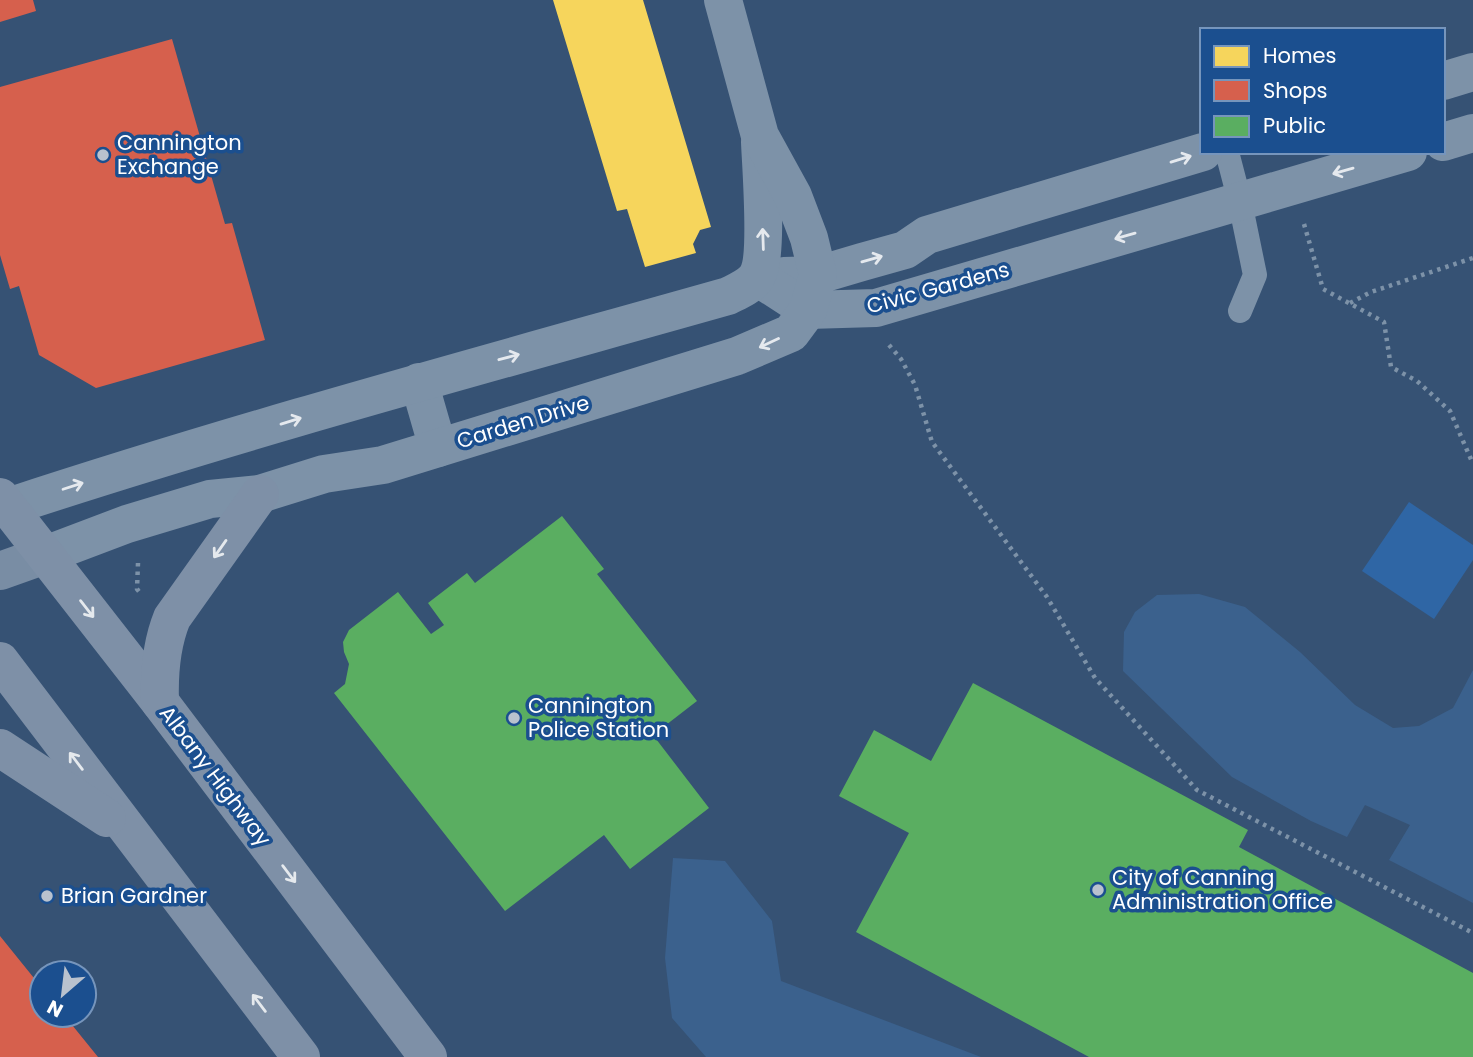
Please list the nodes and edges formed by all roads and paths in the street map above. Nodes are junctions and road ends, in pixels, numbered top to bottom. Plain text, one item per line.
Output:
1 (723, 0) edge
2 (1473, 72) edge
3 (1445, 80) edge
4 (1473, 133) edge
5 (760, 136) junction
6 (1445, 141) edge
7 (1200, 153) edge
8 (1228, 154) edge
9 (1401, 154) edge
10 (1293, 186) junction
11 (1240, 202) junction
12 (1473, 258) edge
13 (757, 277) junction
14 (813, 292) junction
15 (1350, 303) junction
16 (1240, 311) dead end
17 (888, 344) dead end
18 (419, 382) junction
19 (439, 448) junction
20 (1473, 464) edge
21 (260, 494) junction
22 (3, 504) edge
23 (45, 555) junction
24 (138, 558) dead end
25 (0, 571) edge
26 (137, 590) dead end
27 (0, 662) edge
28 (159, 702) junction
29 (0, 748) edge
30 (132, 835) junction
31 (1473, 933) edge
32 (301, 1057) edge
33 (428, 1057) edge

1 - 5 street
2 - 3 street
4 - 6 street
13 -> 5 street
5 - 14 street
14 -> 7 street, Civic Gardens
8 - 11 lane
9 -> 10 street, Civic Gardens
10 - 11 street, Civic Gardens
10 - 15 path
11 -> 14 street, Civic Gardens
11 - 16 lane
12 - 15 path
13 - 14 street, Civic Gardens
18 -> 13 street
14 -> 19 street, Carden Drive
15 - 20 path
17 - 31 path
18 - 19 street
22 -> 18 street
19 - 21 street, Carden Drive
21 - 23 street, Carden Drive
21 -> 28 highway
22 - 23 highway, Albany Highway
23 - 25 main road
23 -> 28 highway, Albany Highway
24 - 26 path
30 -> 27 highway
28 -> 33 highway, Albany Highway
29 - 30 highway
32 -> 30 highway

